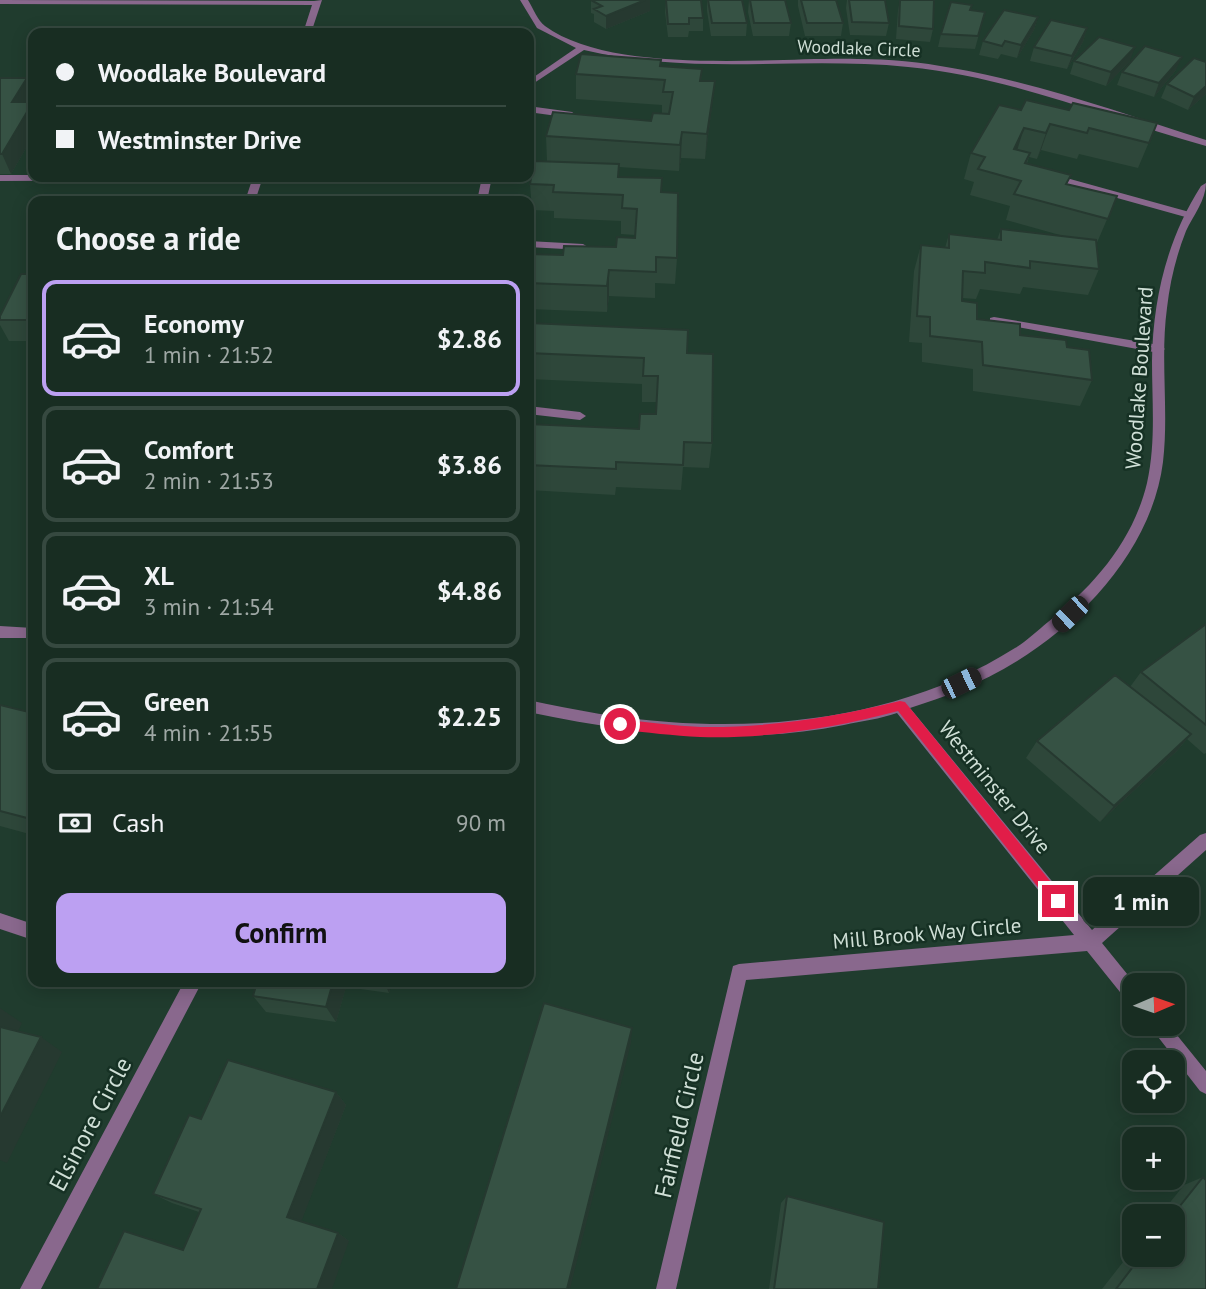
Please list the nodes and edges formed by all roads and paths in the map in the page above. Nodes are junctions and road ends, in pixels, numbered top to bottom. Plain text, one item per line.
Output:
1 (524, 0) edge
2 (318, 1) edge
3 (0, 2) edge
4 (309, 28) edge
5 (581, 48) junction
6 (534, 81) edge
7 (534, 110) edge
8 (580, 116) edge
9 (1206, 143) edge
10 (1048, 175) edge
11 (0, 178) edge
12 (28, 178) edge
13 (1206, 186) edge
14 (1189, 215) junction
15 (534, 244) edge
16 (597, 248) edge
17 (995, 320) edge
18 (1159, 349) junction
19 (534, 411) edge
20 (580, 416) dead end
21 (0, 632) edge
22 (28, 633) edge
23 (900, 706) junction
24 (534, 708) edge
25 (1206, 840) edge
26 (0, 921) edge
27 (28, 930) edge
28 (1091, 942) junction
29 (739, 972) joint
30 (1122, 981) edge
31 (188, 987) edge
32 (1167, 1036) edge
33 (1206, 1085) edge
34 (30, 1289) edge
35 (666, 1289) edge

1 - 5 street, Woodlake Circle
2 - 3 street
2 - 4 street
5 - 6 street
5 - 9 street, Woodlake Circle
7 - 8 street
10 - 14 street
11 - 12 street
13 - 14 street, Woodlake Boulevard
14 - 18 street, Woodlake Boulevard
15 - 16 street
17 - 18 street
18 - 23 street, Woodlake Boulevard
19 - 20 street
21 - 22 street
23 - 24 street, Woodlake Boulevard
23 - 28 street, Westminster Drive
25 - 28 street
26 - 27 street
28 - 29 street, Mill Brook Way Circle
28 - 30 street, Westminster Drive
29 - 35 street, Fairfield Circle
31 - 34 street, Elsinore Circle
32 - 33 street

